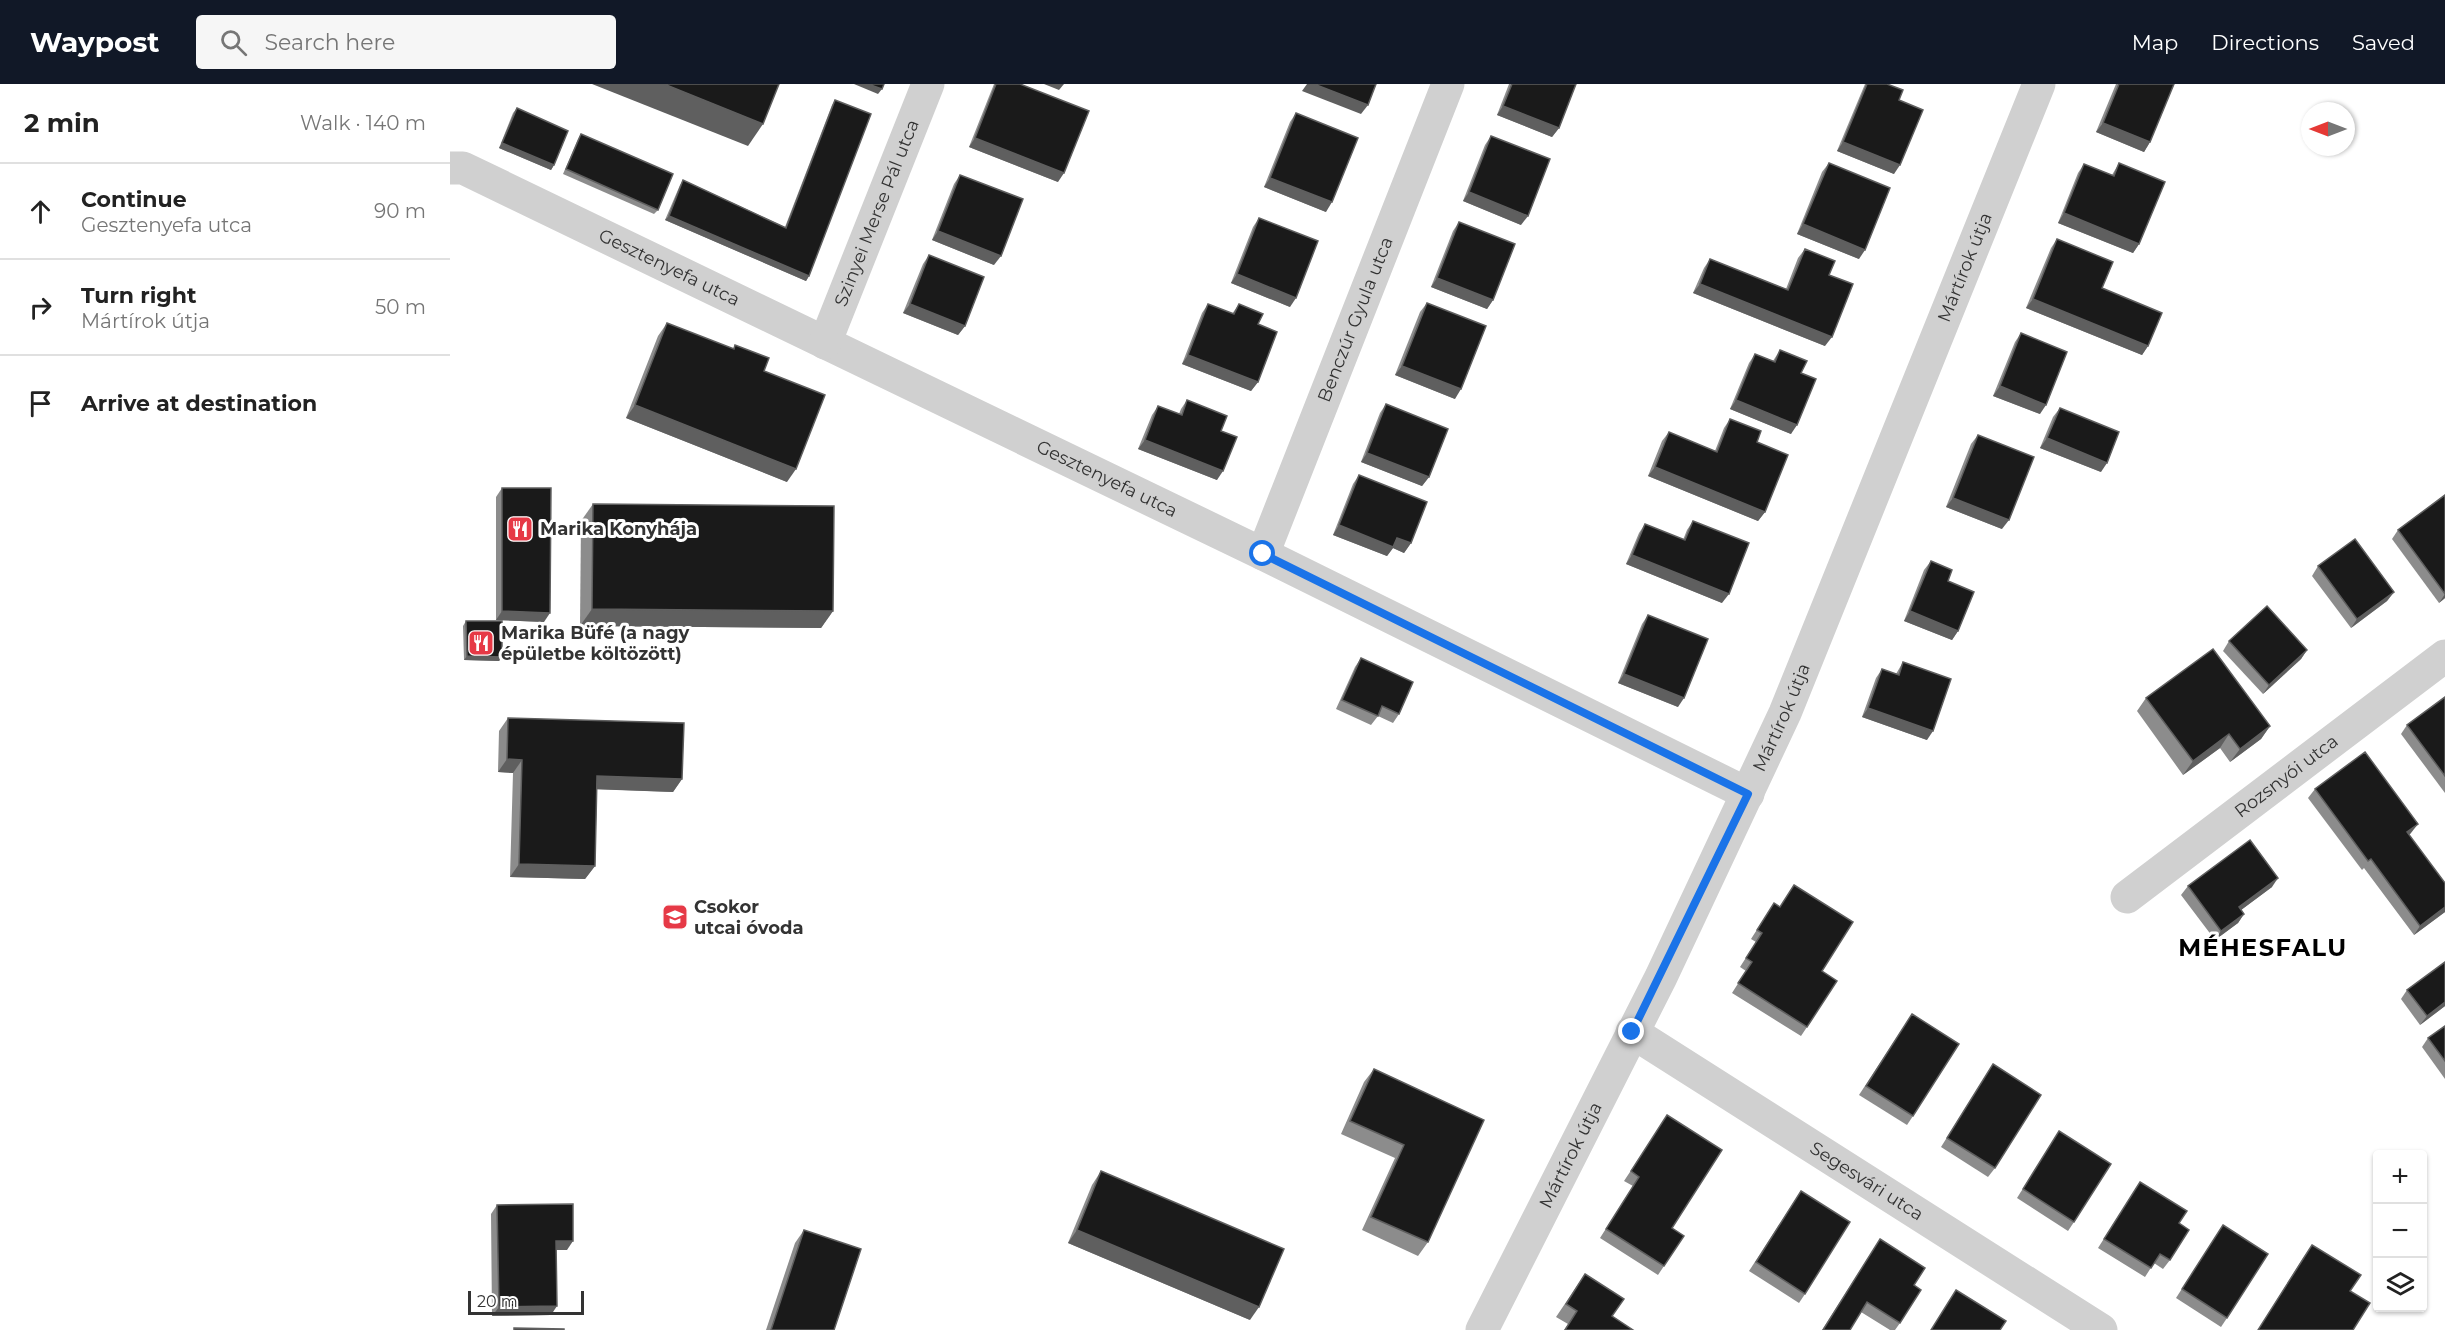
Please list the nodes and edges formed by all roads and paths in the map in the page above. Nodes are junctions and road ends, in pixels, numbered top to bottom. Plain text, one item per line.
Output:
1 (928, 84) edge
2 (1448, 84) edge
3 (2039, 84) edge
4 (457, 168) edge
5 (825, 343) junction
6 (1263, 554) junction
7 (2445, 656) edge
8 (1748, 794) junction
9 (2127, 897) dead end
10 (1632, 1032) junction
11 (1482, 1330) edge
12 (2101, 1330) edge

1 - 5 street, Szinyei Merse Pál utca
2 - 6 street, Benczúr Gyula utca
3 - 8 street, Mártírok útja
4 - 5 street, Gesztenyefa utca
5 - 6 street, Gesztenyefa utca
6 - 8 street, Gesztenyefa utca
7 - 9 street, Rozsnyói utca
8 - 10 street, Mártírok útja
10 - 11 street, Mártírok útja
10 - 12 street, Segesvári utca

